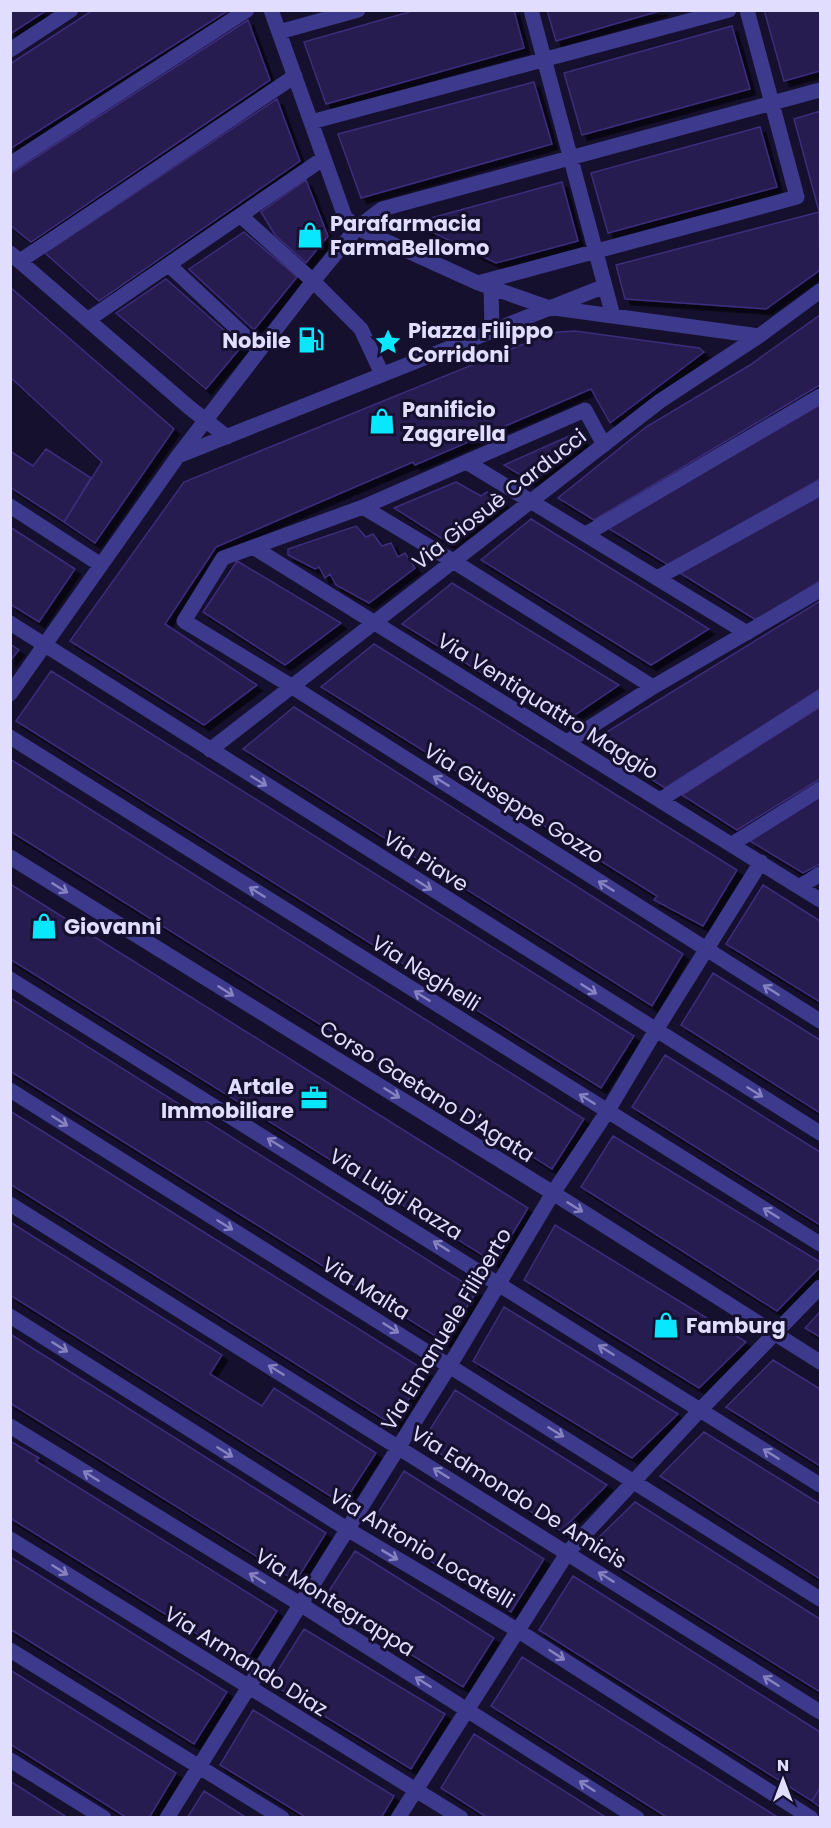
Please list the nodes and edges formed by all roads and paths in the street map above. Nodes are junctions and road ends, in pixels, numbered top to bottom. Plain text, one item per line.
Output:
1 (71, 10) edge
2 (247, 10) edge
3 (271, 10) edge
4 (358, 10) edge
5 (531, 10) edge
6 (729, 10) edge
7 (747, 10) edge
8 (279, 32) junction
9 (10, 50) edge
10 (544, 60) junction
11 (295, 76) junction
12 (820, 90) edge
13 (772, 103) junction
14 (311, 122) junction
15 (570, 157) junction
16 (324, 158) junction
17 (10, 164) edge
18 (241, 216) junction
19 (357, 228) junction
20 (596, 251) junction
21 (15, 257) edge
22 (169, 264) junction
23 (313, 281) junction
24 (484, 286) junction
25 (605, 286) junction
26 (820, 291) edge
27 (547, 307) junction
28 (613, 316) junction
29 (89, 319) junction
30 (492, 329) junction
31 (759, 336) junction
32 (260, 350) junction
33 (382, 374) junction
34 (820, 396) edge
35 (206, 420) junction
36 (227, 437) junction
37 (604, 445) junction
38 (178, 456) junction
39 (468, 463) junction
40 (820, 488) edge
41 (531, 501) junction
42 (10, 506) edge
43 (363, 507) junction
44 (586, 534) junction
45 (253, 547) junction
46 (453, 561) junction
47 (101, 565) junction
48 (657, 578) junction
49 (820, 590) edge
50 (10, 623) edge
51 (374, 623) junction
52 (747, 633) junction
53 (45, 645) junction
54 (291, 686) junction
55 (653, 687) junction
56 (10, 694) edge
57 (820, 698) edge
58 (10, 737) edge
59 (567, 742) junction
60 (210, 750) junction
61 (820, 789) edge
62 (660, 800) junction
63 (732, 844) junction
64 (10, 857) edge
65 (761, 862) junction
66 (820, 874) edge
67 (799, 886) junction
68 (820, 900) edge
69 (706, 949) junction
70 (10, 979) edge
71 (820, 1021) edge
72 (656, 1030) junction
73 (10, 1090) edge
74 (608, 1112) junction
75 (820, 1133) edge
76 (552, 1193) junction
77 (10, 1204) edge
78 (820, 1244) edge
79 (499, 1283) junction
80 (820, 1287) edge
81 (10, 1316) edge
82 (774, 1334) junction
83 (820, 1362) edge
84 (450, 1365) junction
85 (700, 1409) junction
86 (10, 1426) edge
87 (399, 1447) junction
88 (634, 1481) junction
89 (820, 1485) edge
90 (347, 1529) junction
91 (10, 1539) edge
92 (568, 1552) junction
93 (820, 1599) edge
94 (300, 1604) junction
95 (517, 1630) junction
96 (10, 1650) edge
97 (247, 1687) junction
98 (467, 1709) junction
99 (820, 1712) edge
100 (10, 1760) edge
101 (198, 1767) junction
102 (416, 1789) junction
103 (104, 1818) edge
104 (167, 1818) edge
105 (282, 1818) edge
106 (398, 1818) edge
107 (461, 1818) edge
108 (637, 1818) edge
109 (811, 1818) edge

1 - 9 street
2 - 17 street
3 - 8 street
4 - 8 street
5 - 10 street
6 - 10 street
7 - 13 street
8 - 11 street
10 - 14 street
10 - 15 street
11 - 14 street
11 - 21 street
12 - 13 street
13 - 15 street
13 - 20 street
14 - 16 street
15 - 19 street
15 - 20 street
16 - 18 street
16 - 19 street
18 - 22 street
18 - 23 street
19 - 23 street
19 - 24 street
20 - 24 street
20 - 25 street
21 - 29 street
22 - 29 street
22 - 32 street
23 - 32 street
23 - 33 street
24 - 27 street
24 - 30 street
25 - 27 street
25 - 28 street
26 - 31 street, Via Giosuè Carducci
27 - 28 street
27 - 30 street
28 - 31 street
29 - 35 street
30 - 33 street
31 - 37 street, Via Giosuè Carducci
32 - 35 street
33 - 36 street
34 - 44 street
35 - 36 street
35 - 38 street
36 - 38 street
37 - 39 street
37 - 41 street, Via Giosuè Carducci
38 - 47 street
39 - 41 street
39 - 43 street
40 - 48 street
41 - 44 street
41 - 46 street, Via Giosuè Carducci
42 - 47 street
43 - 45 street
43 - 46 street
44 - 48 street
45 - 51 street, Via Ventiquattro Maggio
45 - 54 street, Via Giuseppe Gozzo
46 - 51 street, Via Giosuè Carducci
46 - 55 street
47 - 53 street
48 - 52 street
49 - 52 street
50 - 53 street, Via Piave
51 - 54 street, Via Giosuè Carducci
51 - 59 street, Via Ventiquattro Maggio
52 - 55 street
53 - 56 street
53 - 60 street, Via Piave
54 - 60 street, Via Giosuè Carducci
69 -> 54 street, Via Giuseppe Gozzo
55 - 59 street
57 - 62 street
74 -> 58 street, Via Neghelli
59 - 62 street, Via Ventiquattro Maggio
60 -> 72 street, Via Piave
61 - 63 street
62 - 63 street, Via Ventiquattro Maggio
63 - 65 street, Via Ventiquattro Maggio
64 -> 76 street, Corso Gaetano D'Agata
65 - 67 street, Via Ventiquattro Maggio
65 - 69 street, Via Emanuele Filiberto
66 - 67 street
67 - 68 street, Via Ventiquattro Maggio
71 -> 69 street, Via Giuseppe Gozzo
69 - 72 street, Via Emanuele Filiberto
79 -> 70 street, Via Luigi Razza
72 - 74 street, Via Emanuele Filiberto
72 -> 75 street, Via Piave
73 -> 84 street, Via Malta
74 - 76 street, Via Emanuele Filiberto
78 -> 74 street, Via Neghelli
76 - 79 street, Via Emanuele Filiberto
76 -> 82 street, Corso Gaetano D'Agata
87 -> 77 street, Via Edmondo De Amicis
79 - 84 street, Via Emanuele Filiberto
85 -> 79 street, Via Luigi Razza
80 - 82 street
81 -> 90 street, Via Antonio Locatelli
82 - 83 street, Corso Gaetano D'Agata
82 - 85 street
84 - 87 street, Via Emanuele Filiberto
84 -> 88 street, Via Malta
85 - 88 street
89 -> 85 street, Via Luigi Razza
94 -> 86 street, Via Montegrappa
87 - 90 street, Via Emanuele Filiberto
92 -> 87 street, Via Edmondo De Amicis
88 - 92 street
88 - 93 street, Via Malta
90 - 94 street, Via Emanuele Filiberto
90 -> 95 street, Via Antonio Locatelli
91 -> 97 street, Via Armando Diaz
92 - 95 street
99 -> 92 street, Via Edmondo De Amicis
94 - 97 street, Via Emanuele Filiberto
98 -> 94 street, Via Montegrappa
95 - 98 street
95 -> 109 street, Via Antonio Locatelli
96 - 101 street
97 - 101 street, Via Emanuele Filiberto
97 - 102 street, Via Armando Diaz
98 - 102 street
108 -> 98 street, Via Montegrappa
100 - 103 street
101 - 104 street, Via Emanuele Filiberto
101 - 105 street
102 - 106 street
102 - 107 street, Via Armando Diaz

